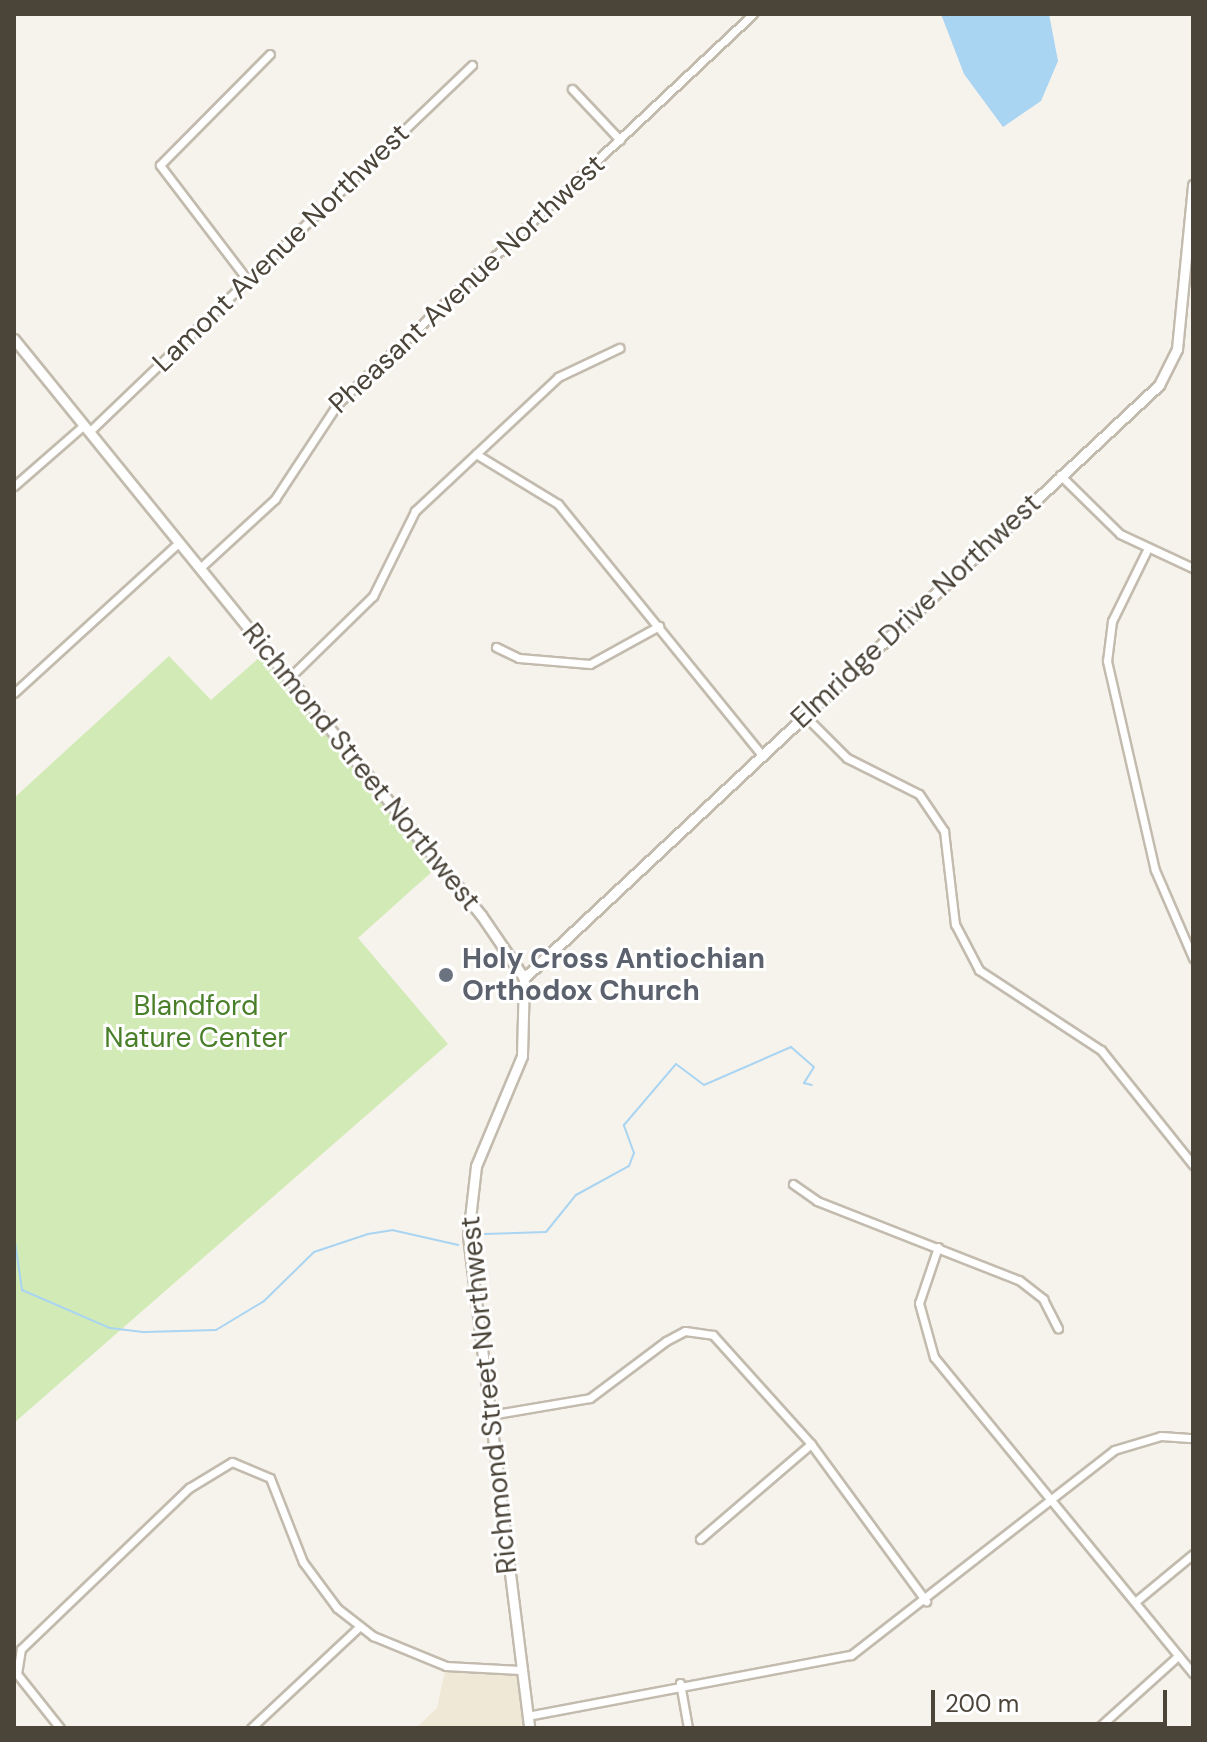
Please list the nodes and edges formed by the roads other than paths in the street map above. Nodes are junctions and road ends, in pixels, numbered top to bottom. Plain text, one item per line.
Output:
1 (753, 14) edge
2 (270, 54) dead end
3 (472, 65) dead end
4 (572, 89) dead end
5 (620, 140) junction
6 (1193, 185) edge
7 (249, 282) junction
8 (14, 339) edge
9 (619, 348) dead end
10 (87, 428) junction
11 (476, 454) junction
12 (1060, 475) junction
13 (14, 486) edge
14 (178, 543) junction
15 (1146, 552) junction
16 (200, 568) junction
17 (1193, 568) edge
18 (659, 626) junction
19 (496, 647) dead end
20 (289, 678) junction
21 (14, 693) edge
22 (805, 716) junction
23 (763, 756) junction
24 (1193, 958) edge
25 (524, 978) junction
26 (1193, 1165) edge
27 (793, 1184) dead end
28 (938, 1247) junction
29 (1058, 1328) dead end
30 (490, 1415) junction
31 (1193, 1438) edge
32 (811, 1444) junction
33 (1050, 1500) junction
34 (700, 1539) dead end
35 (1193, 1554) edge
36 (926, 1601) junction
37 (1135, 1602) junction
38 (360, 1626) junction
39 (1178, 1656) junction
40 (520, 1670) junction
41 (1193, 1673) edge
42 (680, 1683) junction
43 (527, 1716) junction
44 (60, 1728) edge
45 (251, 1728) edge
46 (529, 1728) edge
47 (688, 1728) edge
48 (1098, 1728) edge

1 - 5 street, Pheasant Avenue Northwest
2 - 7 street
3 - 7 street, Lamont Avenue Northwest
4 - 5 street
5 - 16 street, Pheasant Avenue Northwest
6 - 12 street, Elmridge Drive Northwest
7 - 10 street, Lamont Avenue Northwest
8 - 10 street, Richmond Street Northwest
9 - 11 street
10 - 13 street, Lamont Avenue Northwest
10 - 14 street, Richmond Street Northwest
11 - 18 street
11 - 20 street
12 - 15 street
12 - 22 street, Elmridge Drive Northwest
14 - 16 street, Richmond Street Northwest
14 - 21 street
15 - 17 street
15 - 24 street
16 - 20 street, Richmond Street Northwest
18 - 19 street
18 - 23 street
20 - 25 street, Richmond Street Northwest
22 - 23 street, Elmridge Drive Northwest
22 - 26 street
23 - 25 street, Elmridge Drive Northwest
25 - 30 street, Richmond Street Northwest
27 - 28 street
28 - 29 street
28 - 33 street
30 - 32 street
30 - 40 street, Richmond Street Northwest
31 - 33 street
32 - 34 street
32 - 36 street
33 - 36 street
33 - 37 street
35 - 37 street
36 - 42 street
37 - 39 street
38 - 40 street
38 - 44 street
38 - 45 street
39 - 41 street
39 - 48 street
40 - 43 street, Richmond Street Northwest
42 - 43 street
42 - 47 street
43 - 46 street, Richmond Street Northwest

